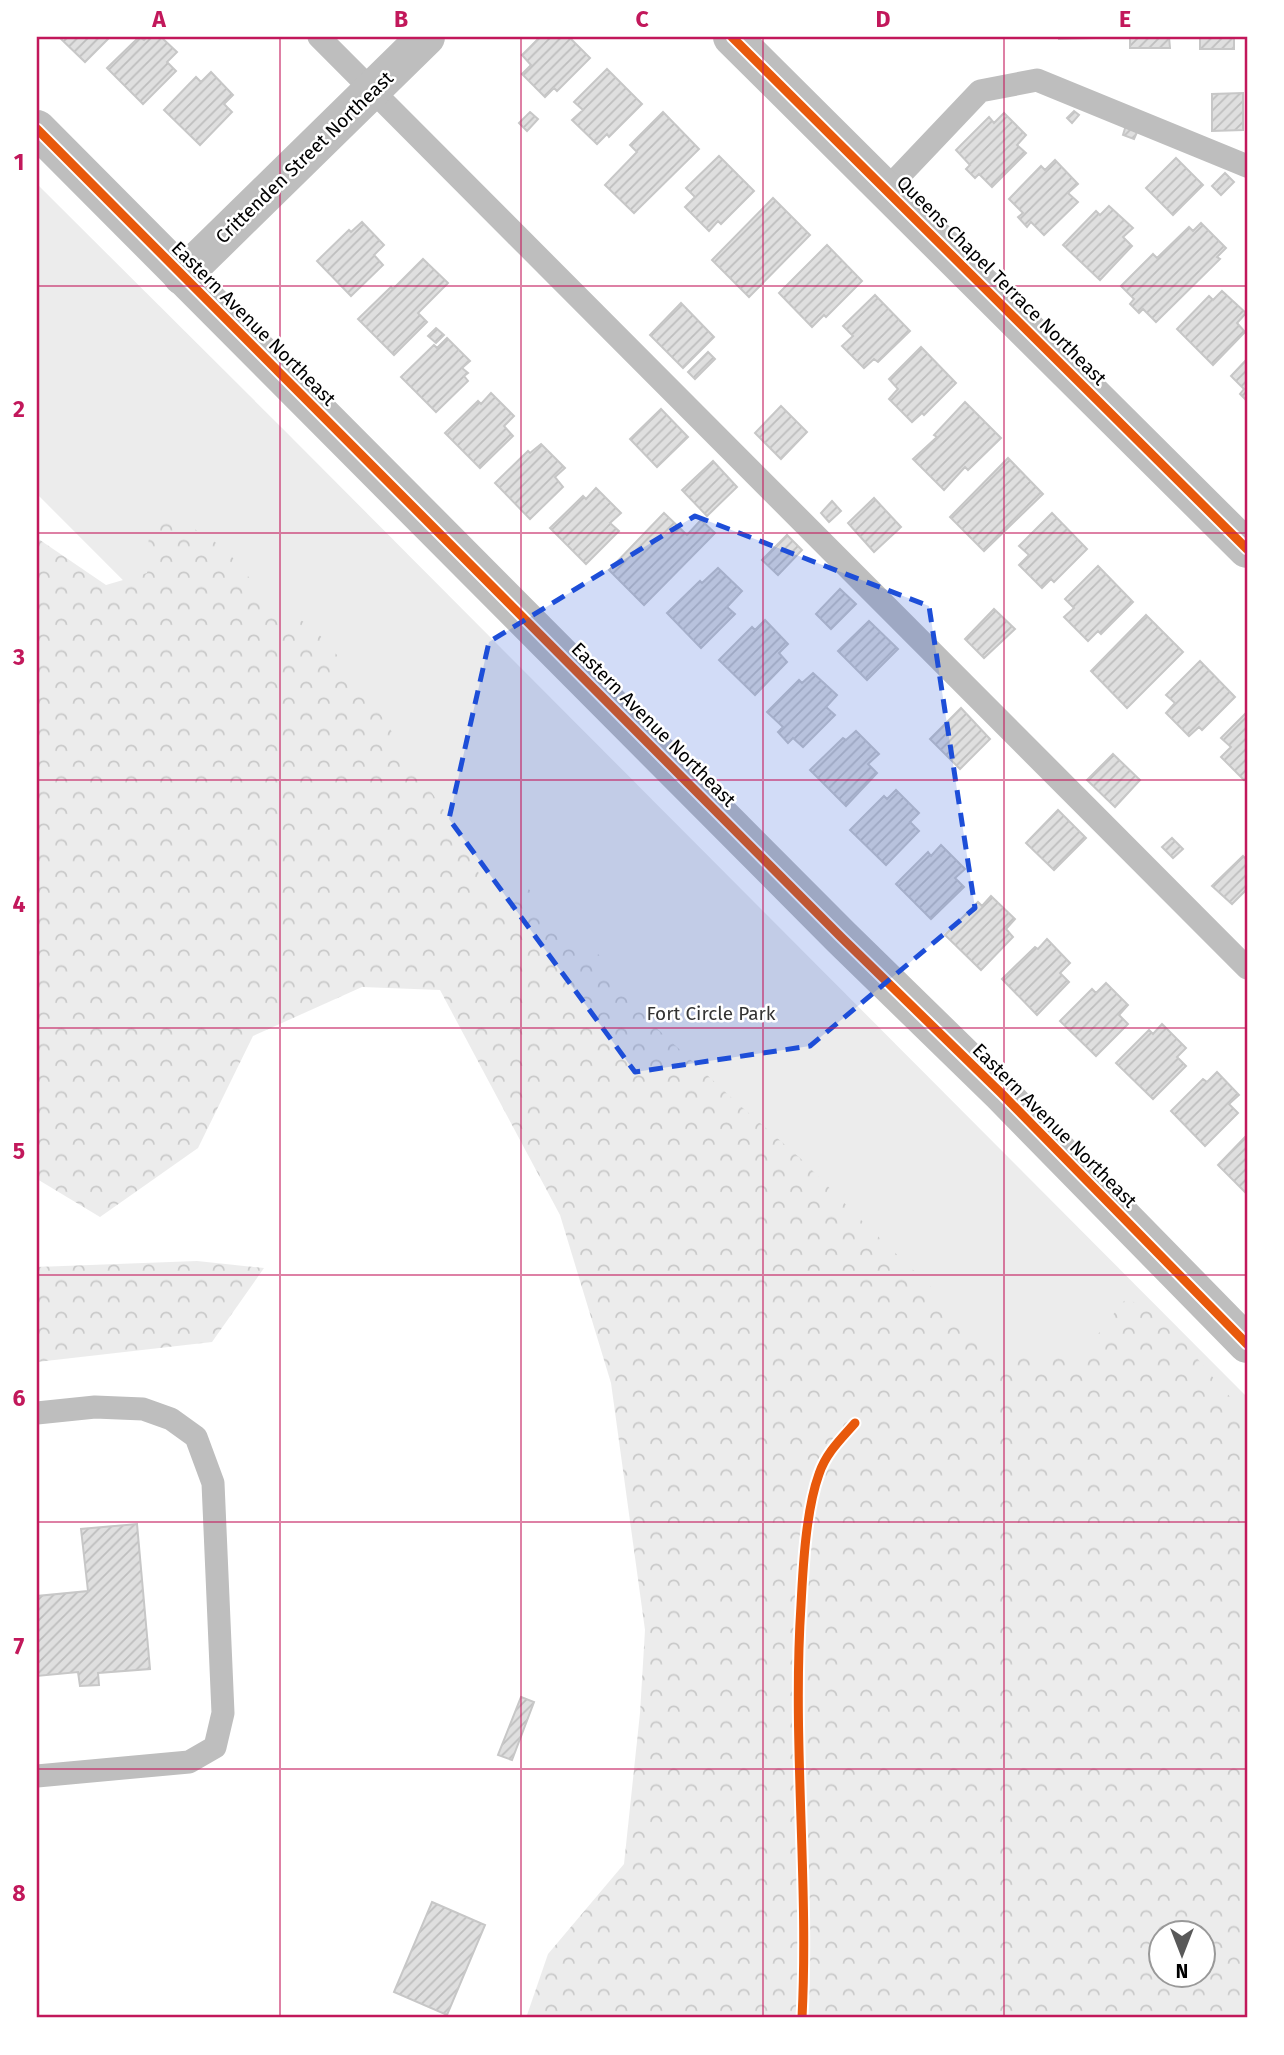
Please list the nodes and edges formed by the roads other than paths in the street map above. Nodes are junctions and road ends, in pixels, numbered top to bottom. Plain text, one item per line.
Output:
1 (319, 37) edge
2 (426, 37) edge
3 (732, 37) edge
4 (373, 90) junction
5 (37, 129) edge
6 (1247, 166) edge
7 (886, 190) junction
8 (182, 276) junction
9 (1247, 549) edge
10 (1247, 968) edge
11 (1247, 1344) edge
12 (37, 1413) edge
13 (37, 1776) edge

1 - 4 lane
2 - 4 street, Crittenden Street Northeast
3 - 7 street, Queens Chapel Terrace Northeast
4 - 8 street, Crittenden Street Northeast
4 - 10 lane
5 - 8 street, Eastern Avenue Northeast
6 - 7 lane
7 - 9 street, Queens Chapel Terrace Northeast
8 - 11 street, Eastern Avenue Northeast
12 - 13 lane

